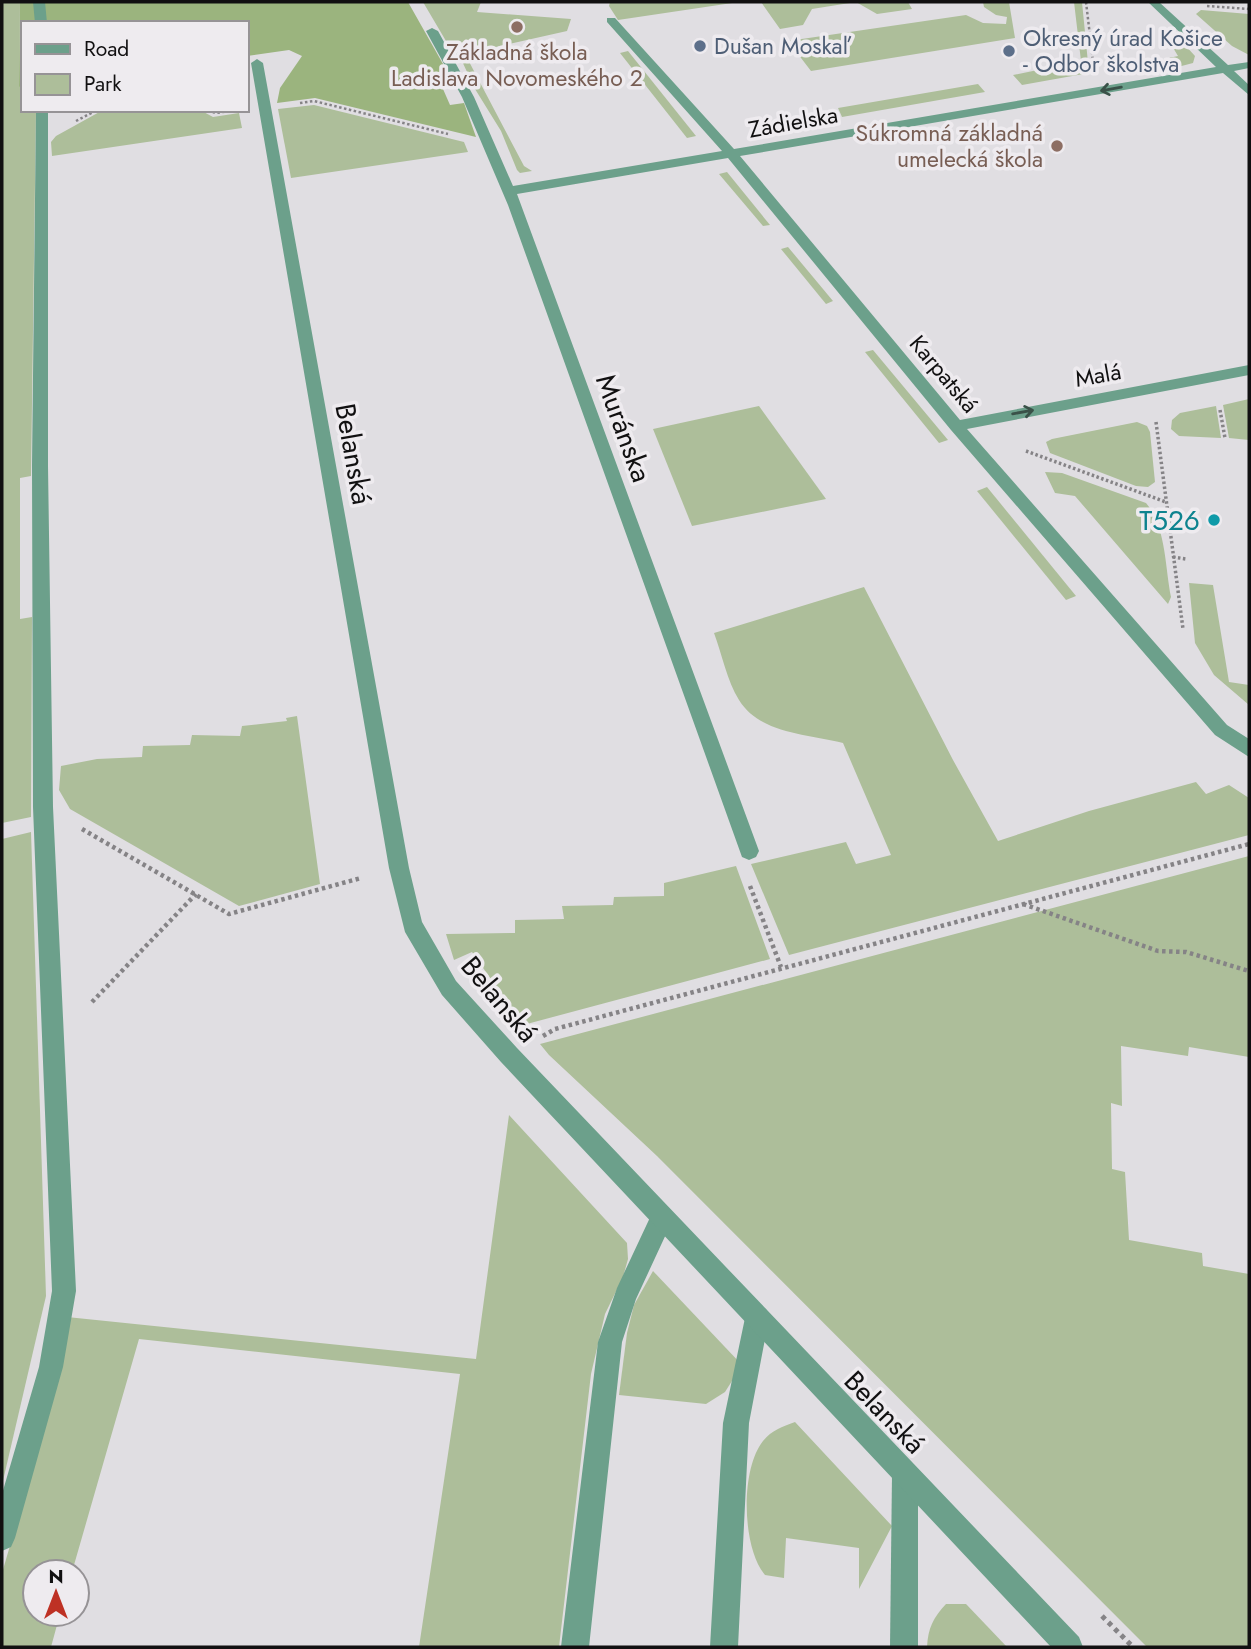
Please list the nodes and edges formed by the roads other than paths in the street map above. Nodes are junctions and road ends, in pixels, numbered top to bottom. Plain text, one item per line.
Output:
1 (39, 2) edge
2 (1153, 2) edge
3 (611, 20) dead end
4 (41, 21) edge
5 (432, 31) dead end
6 (257, 63) dead end
7 (1249, 65) edge
8 (1227, 69) junction
9 (1249, 91) edge
10 (42, 112) edge
11 (730, 154) junction
12 (510, 191) junction
13 (1249, 370) edge
14 (956, 426) junction
15 (1249, 749) edge
16 (749, 851) road end
17 (662, 1217) junction
18 (757, 1318) junction
19 (905, 1474) junction
20 (2, 1538) edge
21 (1063, 1644) edge
22 (575, 1647) edge
23 (724, 1647) edge
24 (904, 1647) edge

1 - 4 street
2 - 8 street
3 - 11 street, Karpatská
5 - 12 street, Muránska
6 - 17 street, Belanská
7 - 8 street, Zádielska
8 - 9 street
8 -> 11 street, Zádielska
10 - 20 street
11 - 12 street, Zádielska
11 - 14 street, Karpatská
12 - 16 street, Muránska
14 -> 13 street, Malá
14 - 15 street, Karpatská
17 - 18 street, Belanská
17 - 22 street
18 - 19 street, Belanská
18 - 23 street
19 - 21 street, Belanská
19 - 24 street

